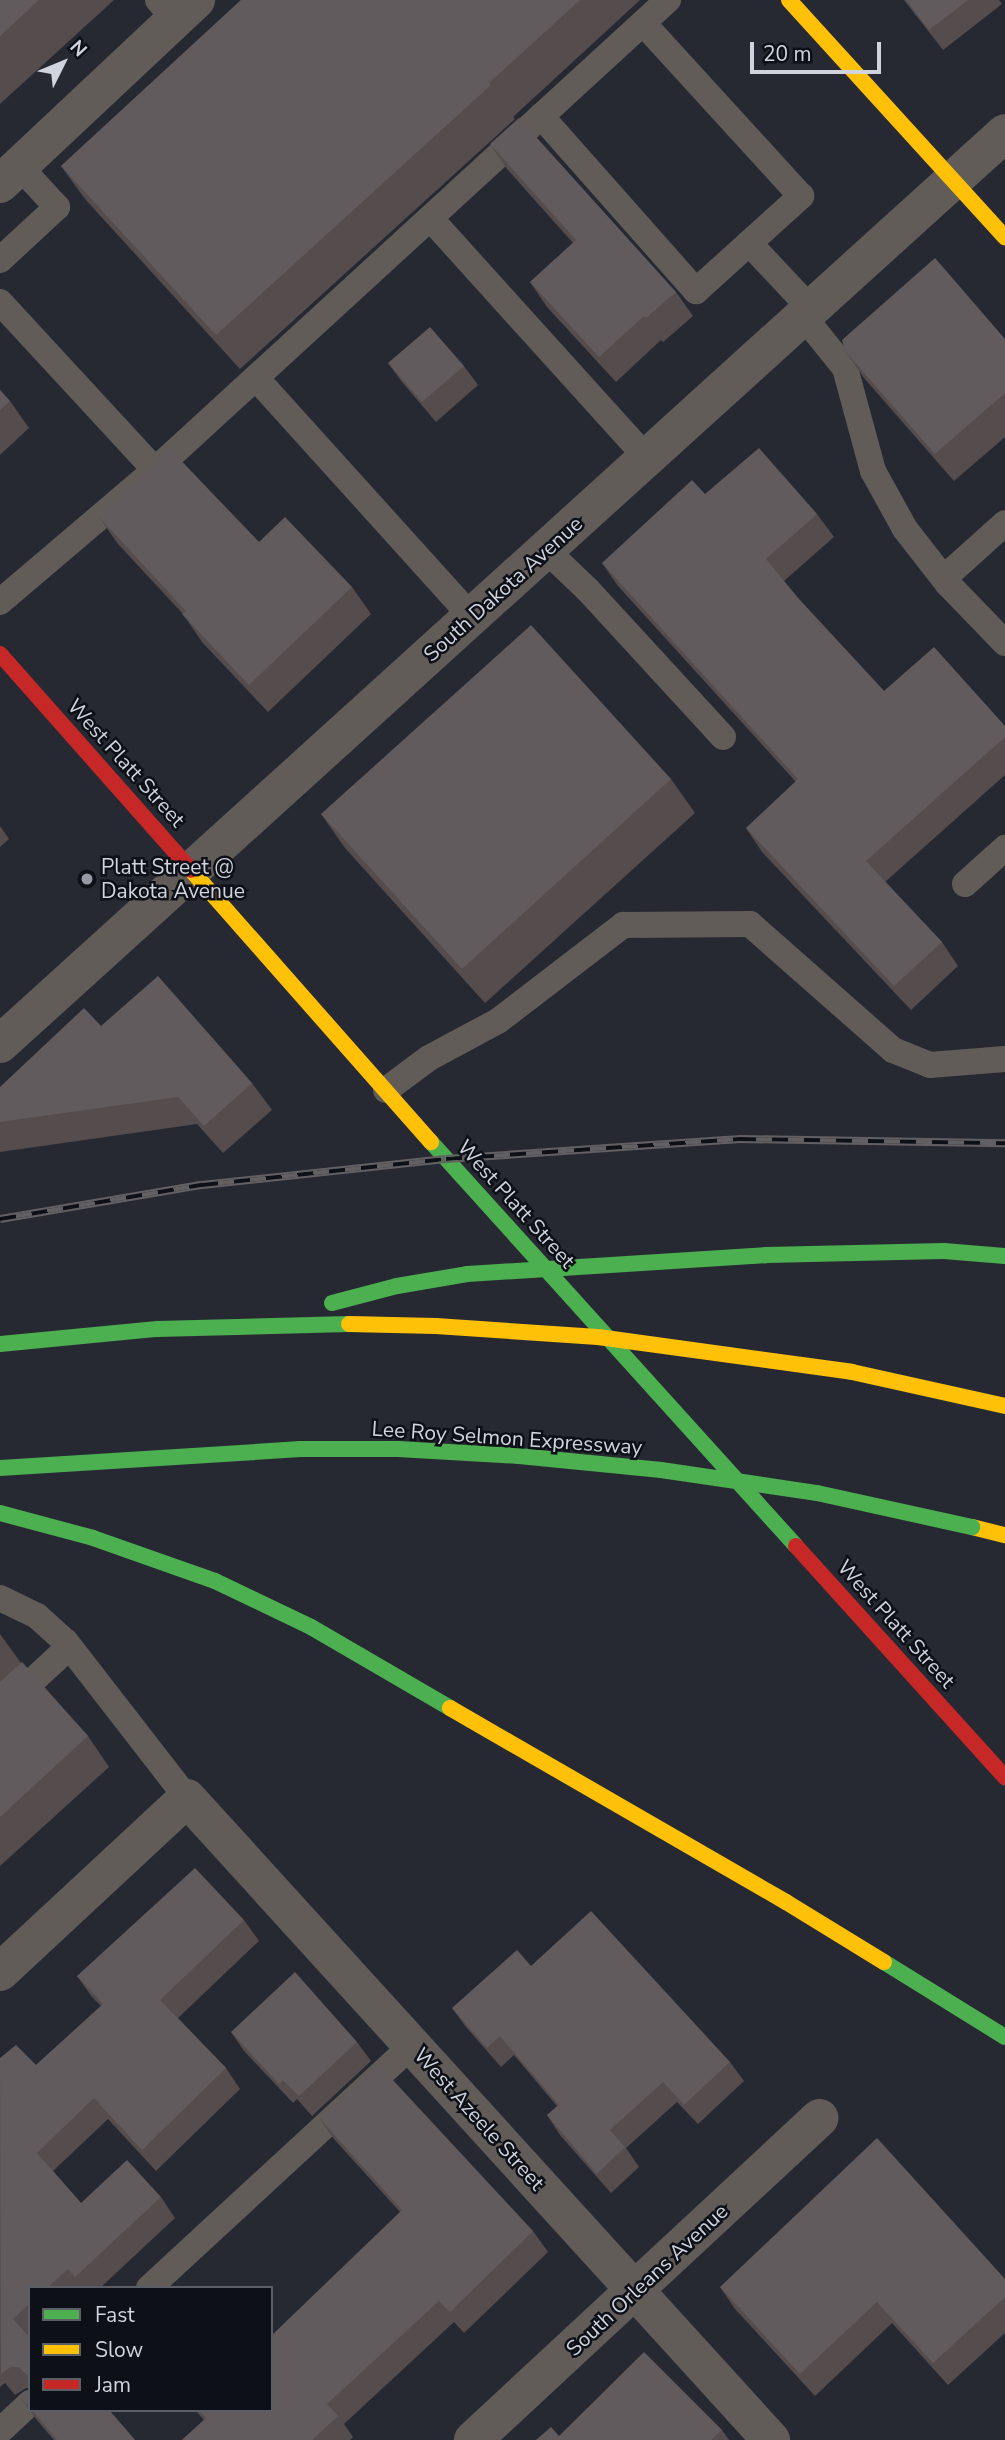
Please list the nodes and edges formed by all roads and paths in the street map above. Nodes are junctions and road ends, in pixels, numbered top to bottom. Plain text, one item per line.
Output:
1 (668, 0) edge
2 (789, 0) edge
3 (176, 7) edge
4 (643, 23) junction
5 (541, 116) junction
6 (1005, 133) edge
7 (9, 175) edge
8 (954, 180) junction
9 (430, 218) junction
10 (1005, 237) edge
11 (749, 243) junction
12 (0, 260) edge
13 (0, 302) edge
14 (807, 313) junction
15 (256, 377) junction
16 (647, 458) junction
17 (155, 470) junction
18 (1005, 523) edge
19 (546, 550) junction
20 (944, 578) junction
21 (0, 603) edge
22 (472, 617) junction
23 (1005, 643) edge
24 (0, 654) edge
25 (723, 737) dead end
26 (1005, 848) edge
27 (194, 870) junction
28 (965, 884) dead end
29 (0, 1044) edge
30 (1005, 1059) edge
31 (386, 1090) junction
32 (1005, 1256) edge
33 (272, 1325) junction
34 (0, 1343) edge
35 (1005, 1406) edge
36 (0, 1468) edge
37 (0, 1513) edge
38 (1005, 1535) edge
39 (0, 1598) edge
40 (69, 1647) junction
41 (0, 1711) edge
42 (1005, 1777) edge
43 (187, 1798) junction
44 (0, 1972) edge
45 (1005, 2037) edge
46 (412, 2045) junction
47 (820, 2118) dead end
48 (151, 2286) edge
49 (635, 2291) junction
50 (28, 2405) edge
51 (0, 2431) edge
52 (473, 2440) edge
53 (771, 2440) edge

1 - 4 lane
2 - 8 main road
3 - 7 street
4 - 5 lane
4 - 11 lane
5 - 9 lane
5 - 11 lane
6 - 8 street, South Dakota Avenue
7 - 12 lane
8 - 10 main road
8 - 14 street, South Dakota Avenue
9 - 15 lane
9 - 16 lane
11 - 14 lane
13 - 17 lane
14 - 16 street, South Dakota Avenue
14 - 20 lane
15 - 17 lane
15 - 22 lane
16 - 19 street, South Dakota Avenue
17 - 21 lane
18 - 20 lane
19 - 22 street, South Dakota Avenue
19 - 25 lane
20 - 23 lane
22 - 27 street, South Dakota Avenue
24 - 27 main road, West Platt Street
26 - 28 lane
27 - 29 street, South Dakota Avenue
27 - 31 main road, West Platt Street
30 - 31 lane
31 - 42 main road, West Platt Street
32 - 33 main road, bridge
33 - 34 main road
33 - 35 main road, bridge
36 - 38 main road, Lee Roy Selmon Expressway, bridge
37 - 45 main road
39 - 40 lane
40 - 41 lane
40 - 43 lane
43 - 44 street
43 - 46 street, West Azeele Street
46 - 48 lane
46 - 49 street, West Azeele Street
47 - 49 street, South Orleans Avenue
49 - 52 street, South Orleans Avenue
49 - 53 street, West Azeele Street
50 - 51 lane

